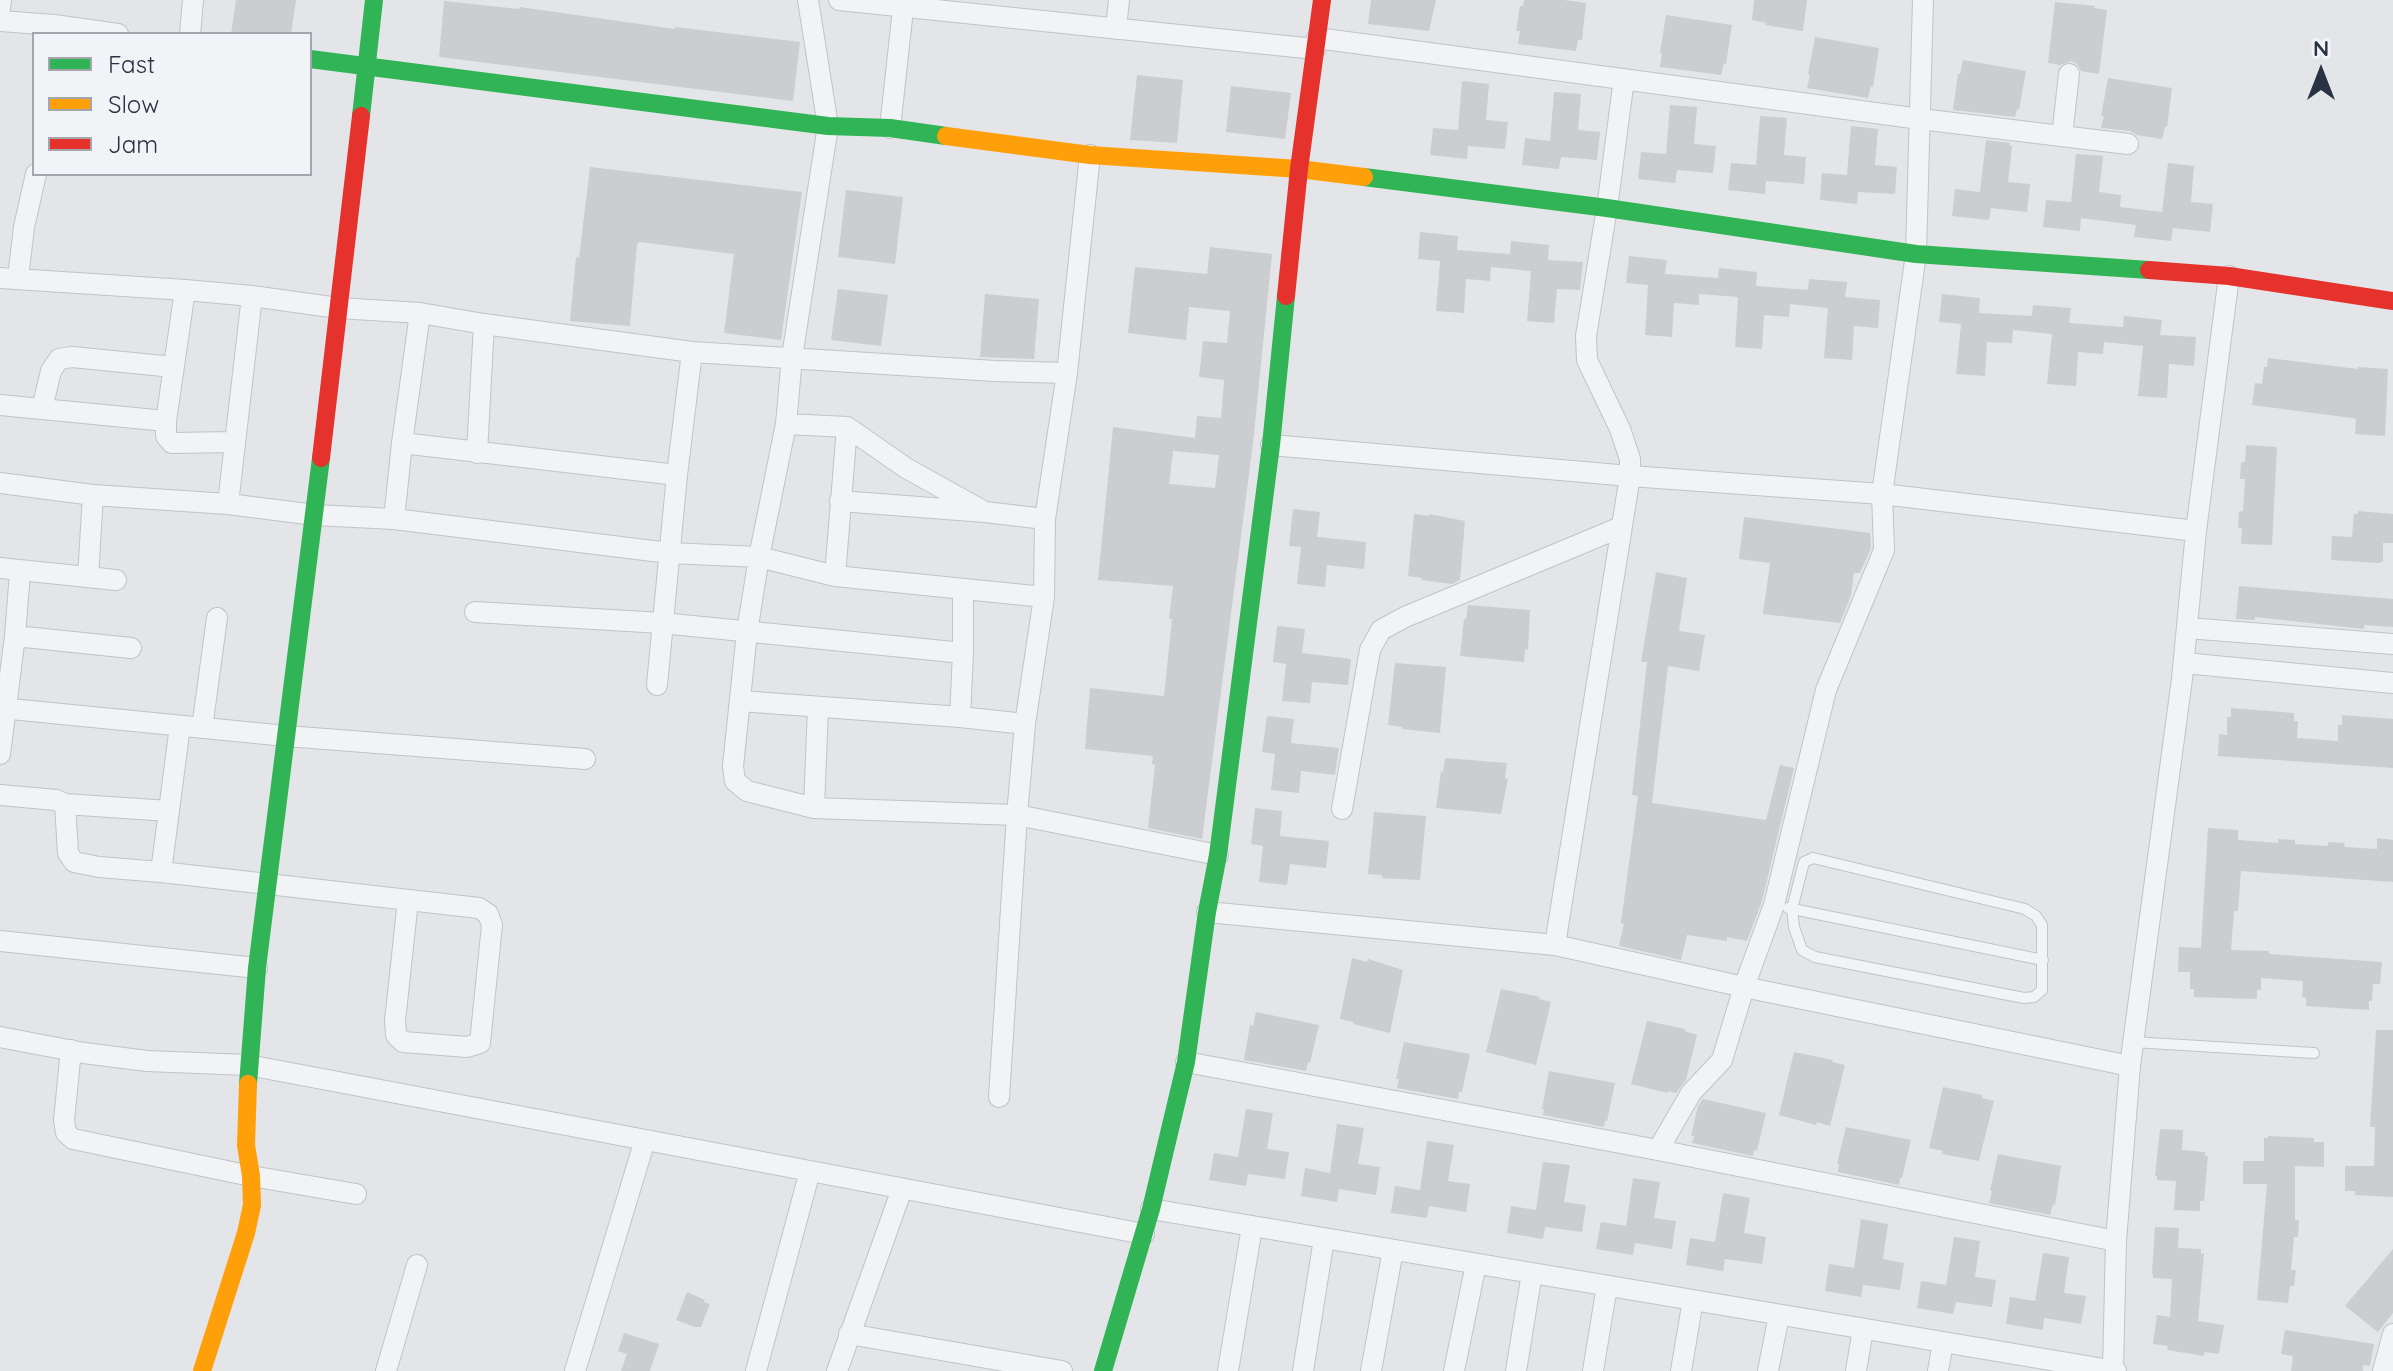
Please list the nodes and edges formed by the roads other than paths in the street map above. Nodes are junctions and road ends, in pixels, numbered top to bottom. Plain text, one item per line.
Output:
1 (1, 0) edge
2 (193, 0) edge
3 (374, 0) edge
4 (808, 0) edge
5 (839, 0) edge
6 (1043, 0) edge
7 (1119, 0) edge
8 (1322, 0) edge
9 (1923, 0) edge
10 (904, 4) edge
11 (0, 9) edge
12 (0, 21) edge
13 (1040, 21) junction
14 (54, 29) edge
15 (1116, 29) junction
16 (92, 32) edge
17 (190, 32) edge
18 (1316, 43) junction
19 (312, 59) edge
20 (366, 66) junction
21 (2069, 74) dead end
22 (1624, 79) junction
23 (1920, 119) junction
24 (828, 126) junction
25 (890, 128) junction
26 (2062, 136) junction
27 (2128, 144) dead end
28 (1090, 155) junction
29 (1299, 169) junction
30 (36, 176) edge
31 (1607, 208) junction
32 (1916, 254) junction
33 (2229, 276) junction
34 (9, 278) edge
35 (185, 290) junction
36 (252, 296) junction
37 (2393, 301) edge
38 (338, 308) junction
39 (420, 313) junction
40 (484, 324) junction
41 (692, 352) junction
42 (792, 357) junction
43 (174, 367) junction
44 (1067, 373) junction
45 (0, 405) edge
46 (42, 409) junction
47 (166, 421) junction
48 (786, 424) junction
49 (847, 427) junction
50 (234, 442) junction
51 (402, 443) junction
52 (1271, 445) junction
53 (477, 453) junction
54 (677, 475) junction
55 (1630, 476) junction
56 (0, 483) edge
57 (1882, 494) junction
58 (93, 495) junction
59 (840, 501) junction
60 (228, 504) junction
61 (985, 512) junction
62 (315, 515) junction
63 (394, 519) junction
64 (1045, 519) junction
65 (1621, 527) junction
66 (2196, 531) junction
67 (669, 553) junction
68 (759, 557) junction
69 (10, 570) edge
70 (835, 576) junction
71 (88, 577) junction
72 (116, 580) dead end
73 (963, 590) junction
74 (1044, 597) junction
75 (475, 612) dead end
76 (217, 618) dead end
77 (662, 623) junction
78 (2187, 628) junction
79 (747, 632) junction
80 (15, 636) junction
81 (2393, 644) edge
82 (131, 648) dead end
83 (963, 653) junction
84 (2184, 663) junction
85 (2393, 683) edge
86 (657, 685) dead end
87 (740, 701) junction
88 (818, 707) junction
89 (3, 709) edge
90 (960, 717) junction
91 (1025, 724) junction
92 (180, 726) junction
93 (202, 728) junction
94 (286, 736) junction
95 (0, 754) edge
96 (585, 759) dead end
97 (0, 795) edge
98 (65, 804) junction
99 (814, 808) junction
100 (1342, 809) dead end
101 (169, 811) junction
102 (1017, 815) junction
103 (1218, 855) junction
104 (161, 872) junction
105 (268, 884) junction
106 (408, 900) junction
107 (1783, 907) junction
108 (1207, 912) junction
109 (0, 941) edge
110 (1555, 945) junction
111 (2043, 960) junction
112 (257, 968) junction
113 (1744, 987) junction
114 (0, 1037) edge
115 (2133, 1042) junction
116 (71, 1050) junction
117 (2314, 1053) dead end
118 (1186, 1062) junction
119 (248, 1065) junction
120 (2130, 1066) junction
121 (999, 1097) dead end
122 (645, 1140) junction
123 (1658, 1150) junction
124 (810, 1171) junction
125 (251, 1176) junction
126 (902, 1189) junction
127 (356, 1194) dead end
128 (1151, 1209) junction
129 (1252, 1227) junction
130 (1144, 1234) junction
131 (1324, 1239) junction
132 (2116, 1241) junction
133 (1393, 1250) junction
134 (1476, 1264) junction
135 (417, 1265) dead end
136 (1532, 1273) junction
137 (1607, 1286) junction
138 (1693, 1300) junction
139 (1779, 1315) junction
140 (1863, 1329) junction
141 (849, 1334) junction
142 (2393, 1334) edge
143 (1943, 1342) junction
144 (952, 1362) edge
145 (2015, 1363) edge
146 (2089, 1369) edge
147 (202, 1371) edge
148 (386, 1371) edge
149 (575, 1371) edge
150 (756, 1371) edge
151 (837, 1371) edge
152 (1062, 1371) edge
153 (1103, 1371) edge
154 (1228, 1371) edge
155 (1303, 1371) edge
156 (1371, 1371) edge
157 (1454, 1371) edge
158 (1516, 1371) edge
159 (1593, 1371) edge
160 (1681, 1371) edge
161 (1768, 1371) edge
162 (1856, 1371) edge
163 (1938, 1371) edge
164 (2114, 1371) edge
165 (2383, 1371) edge

1 - 11 street
2 - 17 street
3 - 20 street
4 - 24 street
5 - 10 street
6 - 13 street
7 - 15 street
8 - 18 street
9 - 23 street
10 - 13 street
10 - 25 street
12 - 14 street
13 - 15 street
14 - 16 street
15 - 18 street
18 - 22 street
18 - 29 street
19 - 20 street
20 - 24 street
20 - 38 street
21 - 26 street
22 - 23 street
22 - 31 street
23 - 26 street
23 - 32 street
24 - 25 street
24 - 42 street
25 - 28 street
26 - 27 street
28 - 29 street
28 - 44 street
29 - 31 street
29 - 52 street
30 - 34 street
31 - 32 street
31 - 55 street
32 - 33 street
32 - 57 street
33 - 37 street
33 - 66 street
34 - 35 street
35 - 36 street
35 - 43 street
36 - 38 street
36 - 50 street
38 - 39 street
38 - 62 street
39 - 40 street
39 - 51 street
40 - 41 street
40 - 53 street
41 - 42 street
41 - 54 street
42 - 44 street
42 - 48 street
43 - 46 street
43 - 47 street
44 - 64 street
45 - 46 street
46 - 47 street
47 - 50 street
48 - 49 street
48 - 68 street
49 - 59 street
49 - 61 street
50 - 60 street
51 - 53 street
51 - 63 street
52 - 55 street
52 - 103 street
53 - 54 street
54 - 67 street
55 - 57 street
55 - 65 street
56 - 58 street
57 - 66 street
57 - 107 street
58 - 60 street
58 - 71 street
59 - 61 street
59 - 70 street
60 - 62 street
61 - 64 street
62 - 63 street
62 - 94 street
63 - 67 street
64 - 74 street
65 - 100 street
65 - 110 street
66 - 78 street
67 - 68 street
67 - 77 street
68 - 70 street
68 - 79 street
69 - 71 street
69 - 80 street
70 - 73 street
71 - 72 street
73 - 74 street
73 - 83 street
74 - 91 street
75 - 77 street
76 - 93 street
77 - 79 street
77 - 86 street
78 - 81 street
78 - 84 street
79 - 83 street
79 - 87 street
80 - 82 street
80 - 89 street
83 - 90 street
84 - 85 street
84 - 115 street
87 - 88 street
87 - 99 street
88 - 90 street
88 - 99 street
89 - 92 street
89 - 95 street
90 - 91 street
91 - 102 street
92 - 93 street
92 - 101 street
93 - 94 street
94 - 96 street
94 - 105 street
97 - 98 street
98 - 101 street
98 - 104 street
99 - 102 street
101 - 104 street
102 - 103 street
102 - 121 street
103 - 108 street
104 - 105 street
105 - 106 street
105 - 112 street
106 - 106 street
107 - 111 lane
107 - 111 lane
107 - 111 lane
107 - 113 street
108 - 110 street
108 - 118 street
109 - 112 street
110 - 113 street
112 - 119 street
113 - 120 street
113 - 123 street
114 - 116 street
115 - 117 lane
115 - 120 street
116 - 119 street
116 - 125 street
118 - 123 street
118 - 128 street
119 - 122 street
119 - 125 street
120 - 132 street
122 - 124 street
122 - 149 street
123 - 132 street
124 - 126 street
124 - 150 street
125 - 127 street
125 - 147 street
126 - 130 street
126 - 141 street
128 - 129 street
128 - 130 street
129 - 131 street
129 - 154 street
130 - 153 street
131 - 133 street
131 - 155 street
132 - 164 street
133 - 134 street
133 - 156 street
134 - 136 street
134 - 157 street
135 - 148 street
136 - 137 street
136 - 158 street
137 - 138 street
137 - 159 street
138 - 139 street
138 - 160 street
139 - 140 street
139 - 161 street
140 - 143 street
140 - 162 street
141 - 144 street
141 - 151 street
142 - 165 street
143 - 145 street
143 - 163 street
144 - 152 street
145 - 146 street
146 - 164 street

